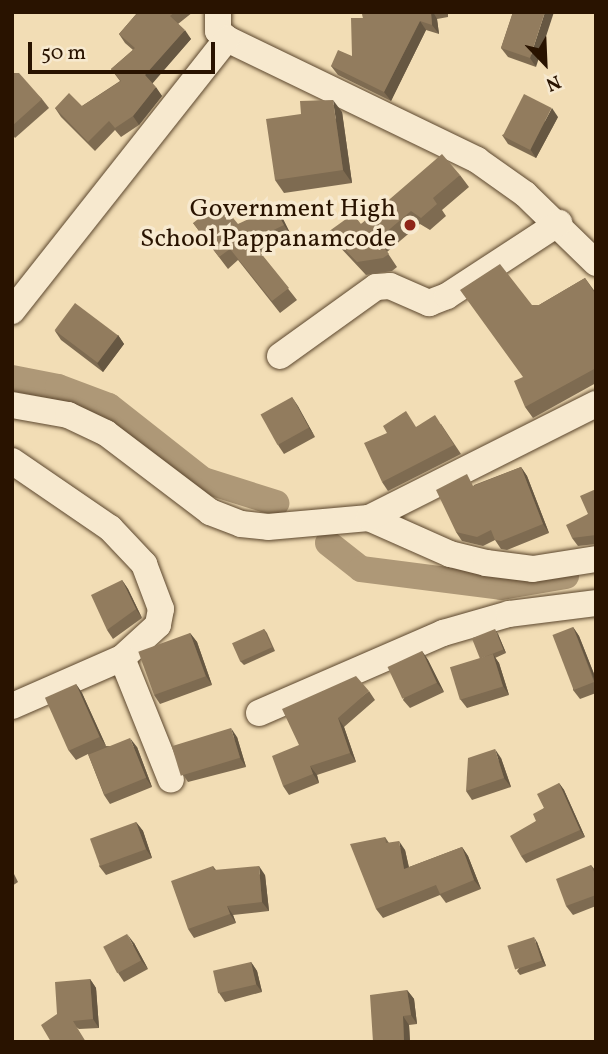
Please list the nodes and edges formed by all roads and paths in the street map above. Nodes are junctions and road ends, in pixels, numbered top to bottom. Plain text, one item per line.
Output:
1 (218, 12) edge
2 (227, 39) junction
3 (559, 223) junction
4 (596, 263) edge
5 (12, 311) edge
6 (280, 356) dead end
7 (596, 404) edge
8 (12, 405) edge
9 (12, 461) edge
10 (369, 518) junction
11 (596, 559) edge
12 (596, 603) edge
13 (122, 658) junction
14 (12, 706) edge
15 (259, 713) dead end
16 (171, 780) dead end

1 - 2 street
2 - 3 street
2 - 5 street
3 - 4 street
3 - 6 street
7 - 10 street
8 - 10 street
9 - 13 street
10 - 11 street
12 - 15 street
13 - 14 street
13 - 16 street

